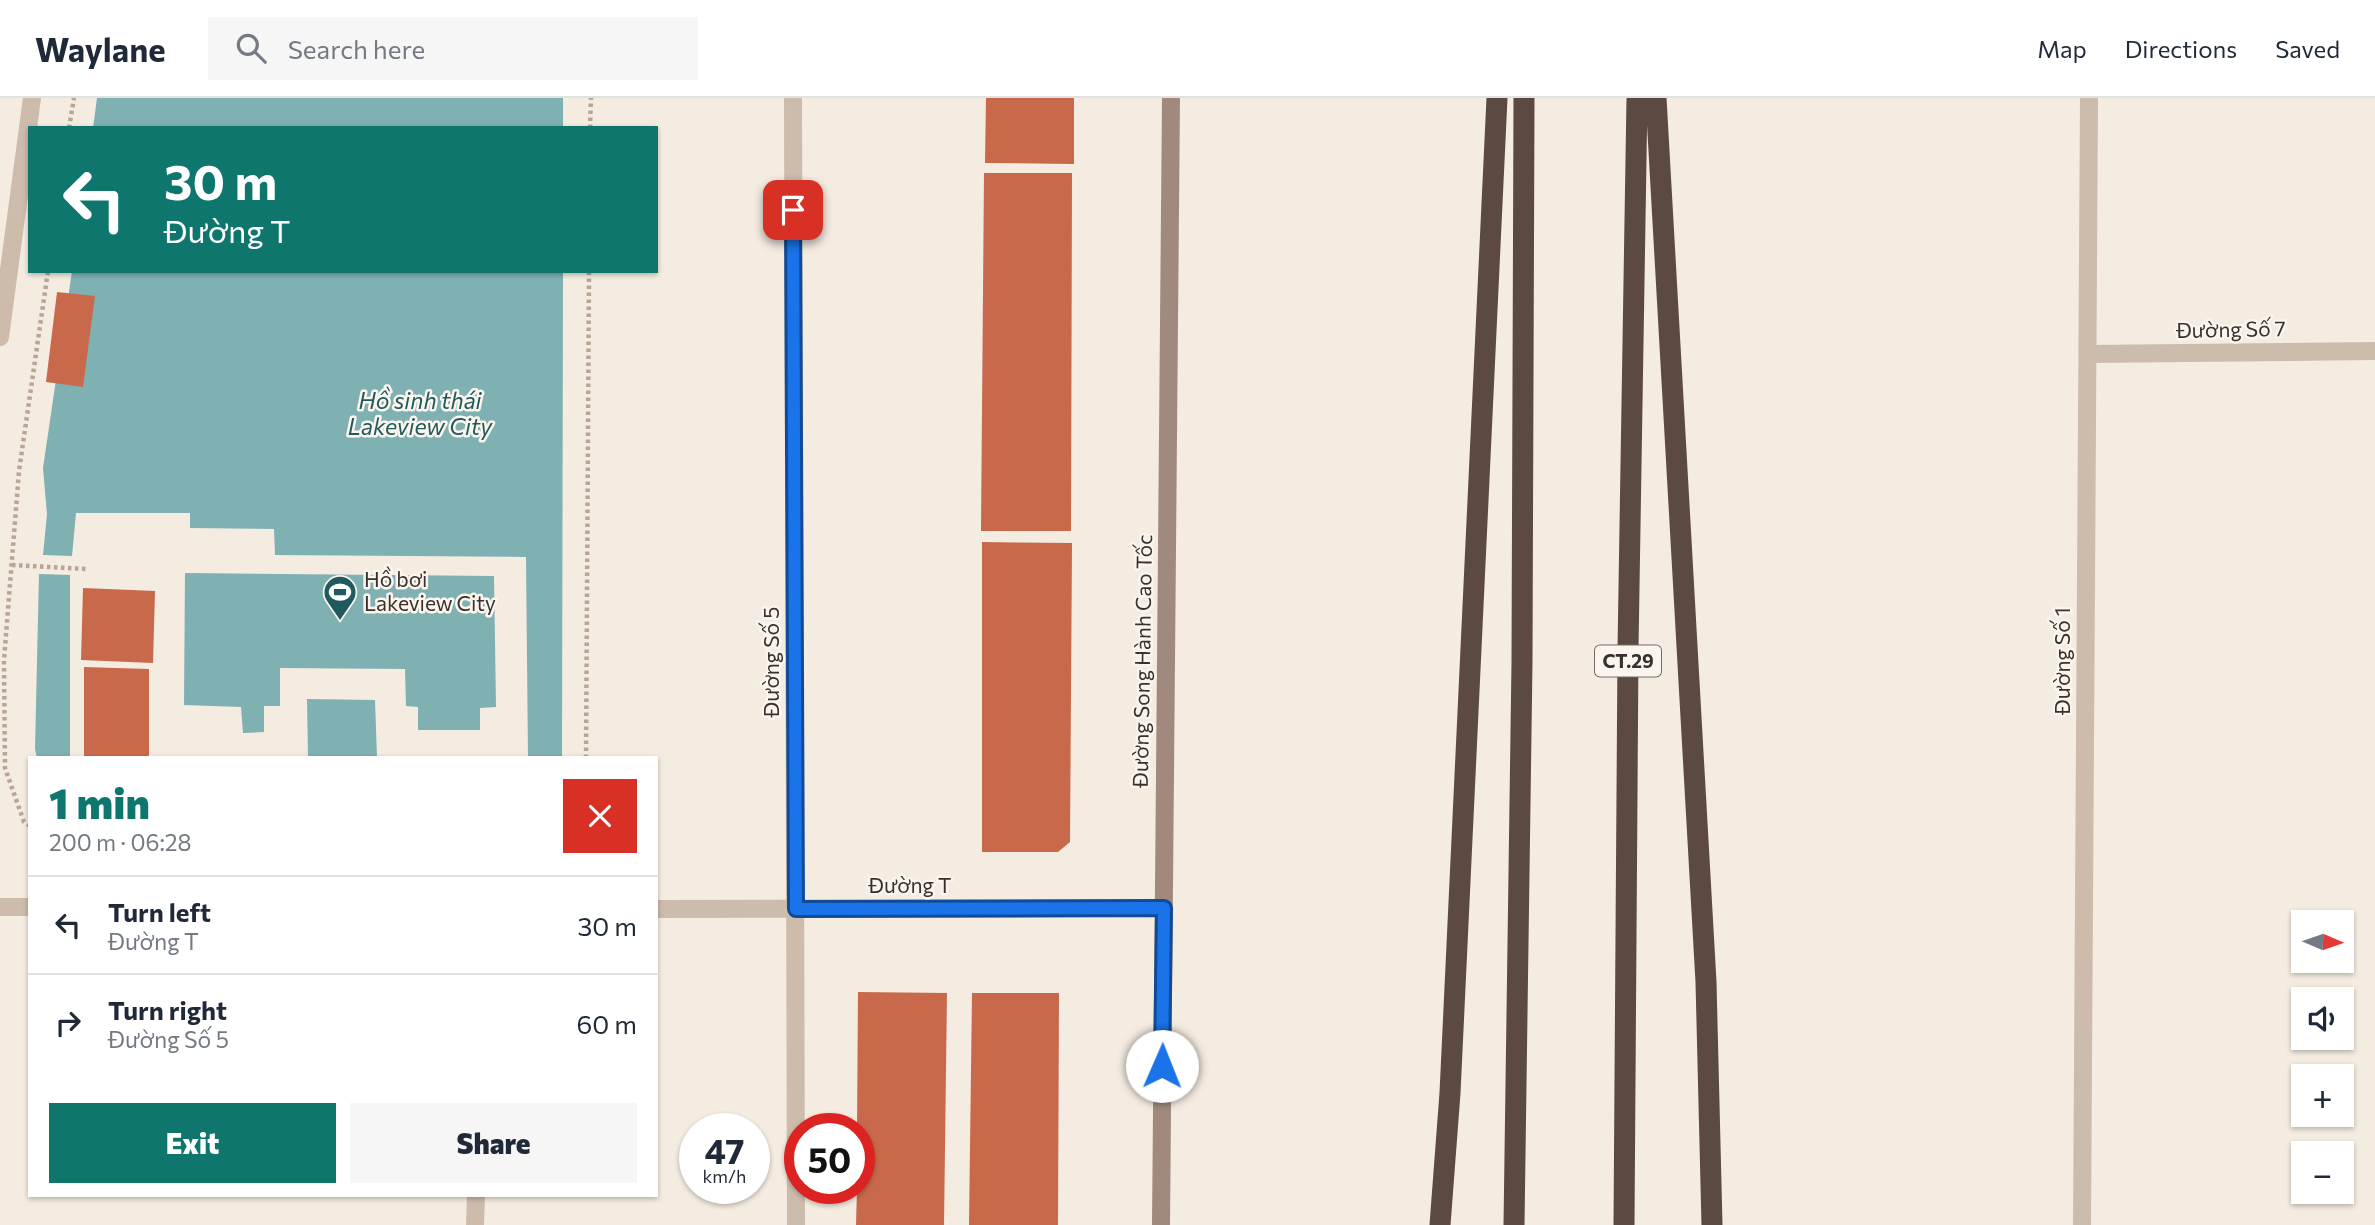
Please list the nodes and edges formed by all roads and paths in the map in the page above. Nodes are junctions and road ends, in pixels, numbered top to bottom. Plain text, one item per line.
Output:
1 (32, 98) edge
2 (74, 98) edge
3 (591, 98) edge
4 (793, 98) edge
5 (1171, 98) edge
6 (1497, 98) edge
7 (1524, 98) edge
8 (1637, 98) edge
9 (1656, 98) edge
10 (2089, 98) edge
11 (28, 126) edge
12 (69, 126) edge
13 (590, 126) edge
14 (28, 127) edge
15 (48, 273) edge
16 (589, 273) edge
17 (0, 329) edge
18 (0, 337) edge
19 (2375, 351) edge
20 (2088, 354) junction
21 (12, 565) junction
22 (86, 569) dead end
23 (586, 756) edge
24 (28, 825) edge
25 (0, 907) edge
26 (28, 907) edge
27 (1164, 908) junction
28 (658, 909) edge
29 (796, 909) junction
30 (476, 1197) edge
31 (475, 1225) edge
32 (796, 1225) edge
33 (1161, 1225) edge
34 (1440, 1225) edge
35 (1514, 1225) edge
36 (1624, 1225) edge
37 (1713, 1225) edge
38 (2082, 1225) edge

1 - 11 street
2 - 12 path
3 - 13 path
4 - 29 street, Đường Số 5
5 - 27 main road, Đường Song Hành Cao Tốc
6 - 34 highway
7 - 35 highway
8 - 36 highway, CT.29
9 - 37 highway
10 - 20 street, Đường Số 1
14 - 17 street
15 - 21 path
16 - 23 path
17 - 18 street
19 - 20 street, Đường Số 7
20 - 38 street, Đường Số 1
21 - 22 path
21 - 24 path
25 - 26 street
27 - 29 street, Đường T
27 - 33 main road, Đường Song Hành Cao Tốc
28 - 29 street, Đường T
29 - 32 street, Đường Số 5
30 - 31 street

